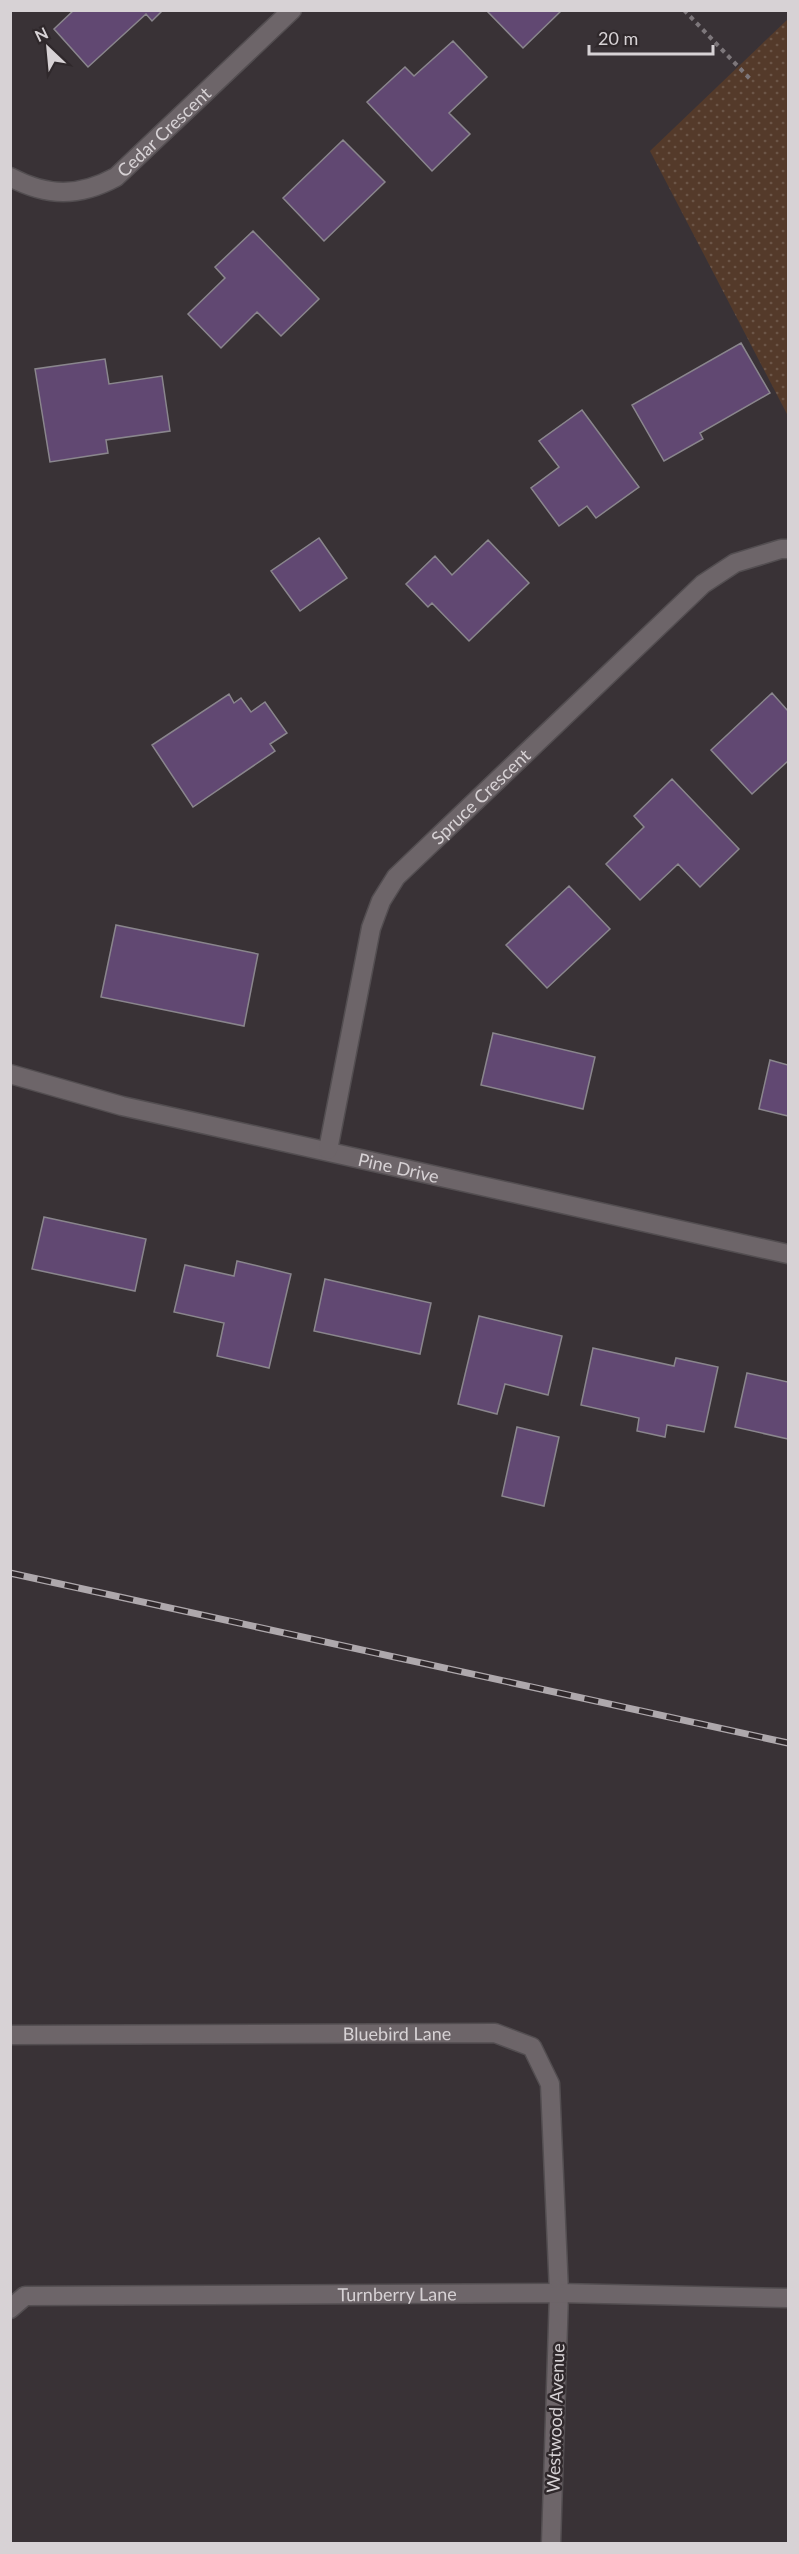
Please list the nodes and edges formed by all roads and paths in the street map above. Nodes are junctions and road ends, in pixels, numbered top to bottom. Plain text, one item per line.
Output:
1 (292, 10) edge
2 (684, 10) edge
3 (752, 81) dead end
4 (10, 177) edge
5 (789, 549) edge
6 (10, 1074) edge
7 (328, 1150) junction
8 (789, 1254) edge
9 (10, 2035) edge
10 (559, 2293) junction
11 (789, 2298) edge
12 (10, 2309) edge
13 (551, 2544) edge

1 - 4 street, Cedar Crescent
2 - 3 path
5 - 7 street, Spruce Crescent
6 - 7 street, Pine Drive
7 - 8 street, Pine Drive
9 - 10 street, Bluebird Lane
10 - 11 street, Turnberry Lane
10 - 12 street, Turnberry Lane
10 - 13 street, Westwood Avenue

